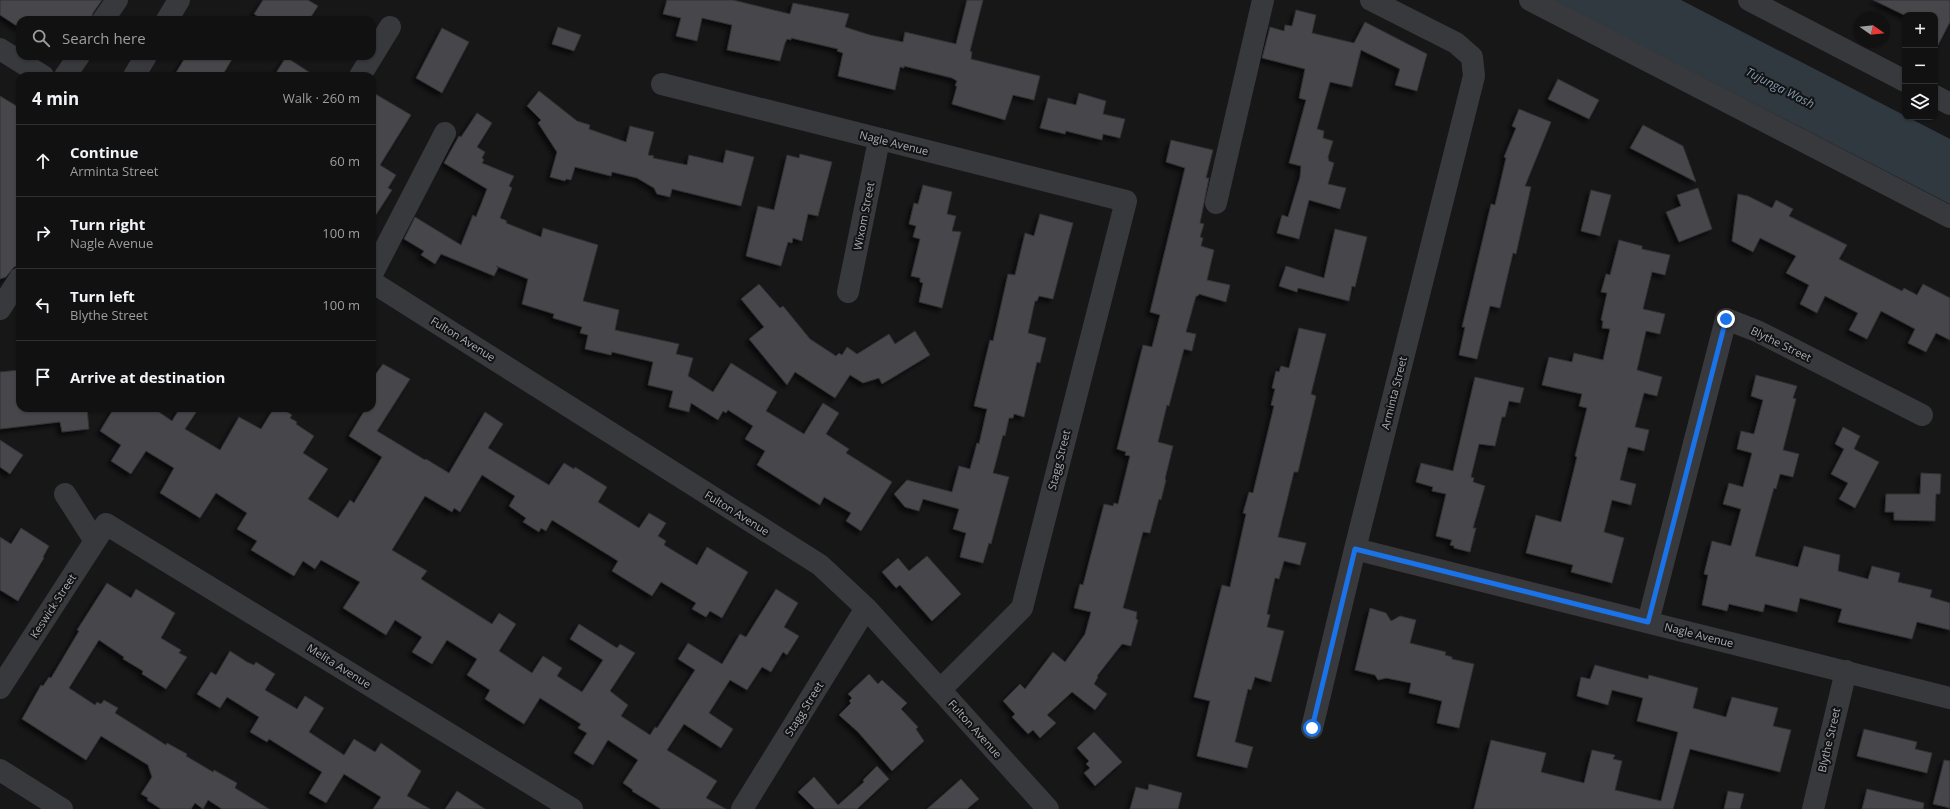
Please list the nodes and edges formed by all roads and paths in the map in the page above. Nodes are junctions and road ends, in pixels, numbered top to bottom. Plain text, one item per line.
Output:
1 (116, 0) edge
2 (179, 0) edge
3 (1263, 0) edge
4 (1371, 0) edge
5 (1530, 0) edge
6 (1749, 0) edge
7 (106, 16) edge
8 (169, 16) edge
9 (390, 27) dead end
10 (0, 49) edge
11 (376, 50) edge
12 (16, 59) edge
13 (18, 60) edge
14 (76, 60) edge
15 (144, 60) edge
16 (370, 60) edge
17 (37, 72) edge
18 (68, 72) edge
19 (136, 72) edge
20 (362, 72) edge
21 (1902, 79) edge
22 (662, 84) dead end
23 (1938, 98) edge
24 (1950, 104) edge
25 (445, 133) dead end
26 (879, 140) junction
27 (1126, 200) joint
28 (1216, 203) dead end
29 (1950, 217) edge
30 (376, 266) edge
31 (16, 284) edge
32 (376, 285) edge
33 (848, 292) dead end
34 (0, 309) edge
35 (1922, 416) dead end
36 (65, 494) dead end
37 (101, 532) junction
38 (1355, 549) junction
39 (866, 608) junction
40 (1648, 622) junction
41 (1846, 671) junction
42 (0, 688) edge
43 (940, 690) junction
44 (1950, 698) edge
45 (1312, 728) dead end
46 (0, 770) edge
47 (62, 809) edge
48 (572, 809) edge
49 (742, 809) edge
50 (1048, 809) edge
51 (1813, 809) edge

1 - 7 street
2 - 8 street
3 - 28 street
4 - 38 street, Arminta Street
5 - 29 street
6 - 21 street
9 - 11 street
10 - 12 street
13 - 17 street
14 - 18 street
15 - 19 street
16 - 20 street
22 - 26 street, Nagle Avenue
23 - 24 street
25 - 30 street
26 - 27 street, Nagle Avenue
26 - 33 street, Wixom Street
27 - 43 street, Stagg Street
31 - 34 street
32 - 39 street, Fulton Avenue
35 - 40 street, Blythe Street
36 - 37 street
37 - 42 street, Keswick Street
37 - 48 street, Melita Avenue
38 - 40 street, Nagle Avenue
38 - 45 street, Arminta Street
39 - 43 street, Fulton Avenue
39 - 49 street, Stagg Street
40 - 41 street, Nagle Avenue
41 - 44 street, Nagle Avenue
41 - 51 street, Blythe Street
43 - 50 street, Fulton Avenue
46 - 47 street

